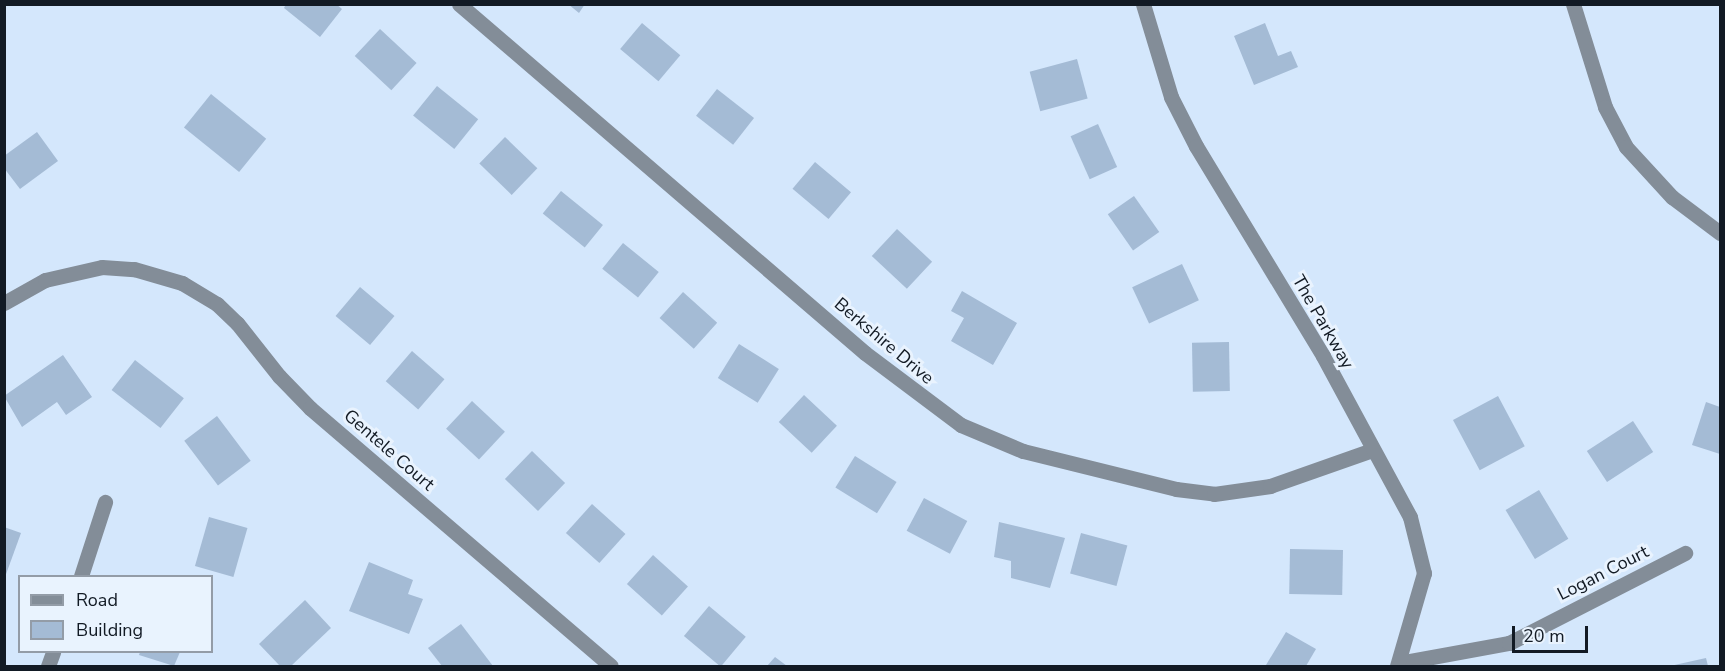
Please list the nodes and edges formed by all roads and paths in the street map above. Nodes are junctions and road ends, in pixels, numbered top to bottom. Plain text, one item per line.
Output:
1 (459, 4) edge
2 (1143, 4) edge
3 (1573, 4) edge
4 (1720, 233) edge
5 (4, 303) edge
6 (1372, 450) junction
7 (105, 502) dead end
8 (1685, 553) dead end
9 (81, 575) edge
10 (1398, 665) edge
11 (611, 666) edge

1 - 6 street, Berkshire Drive
2 - 6 street, The Parkway
3 - 4 street
5 - 11 street, Gentele Court
6 - 10 street, The Parkway
7 - 9 street
8 - 10 street, Logan Court

